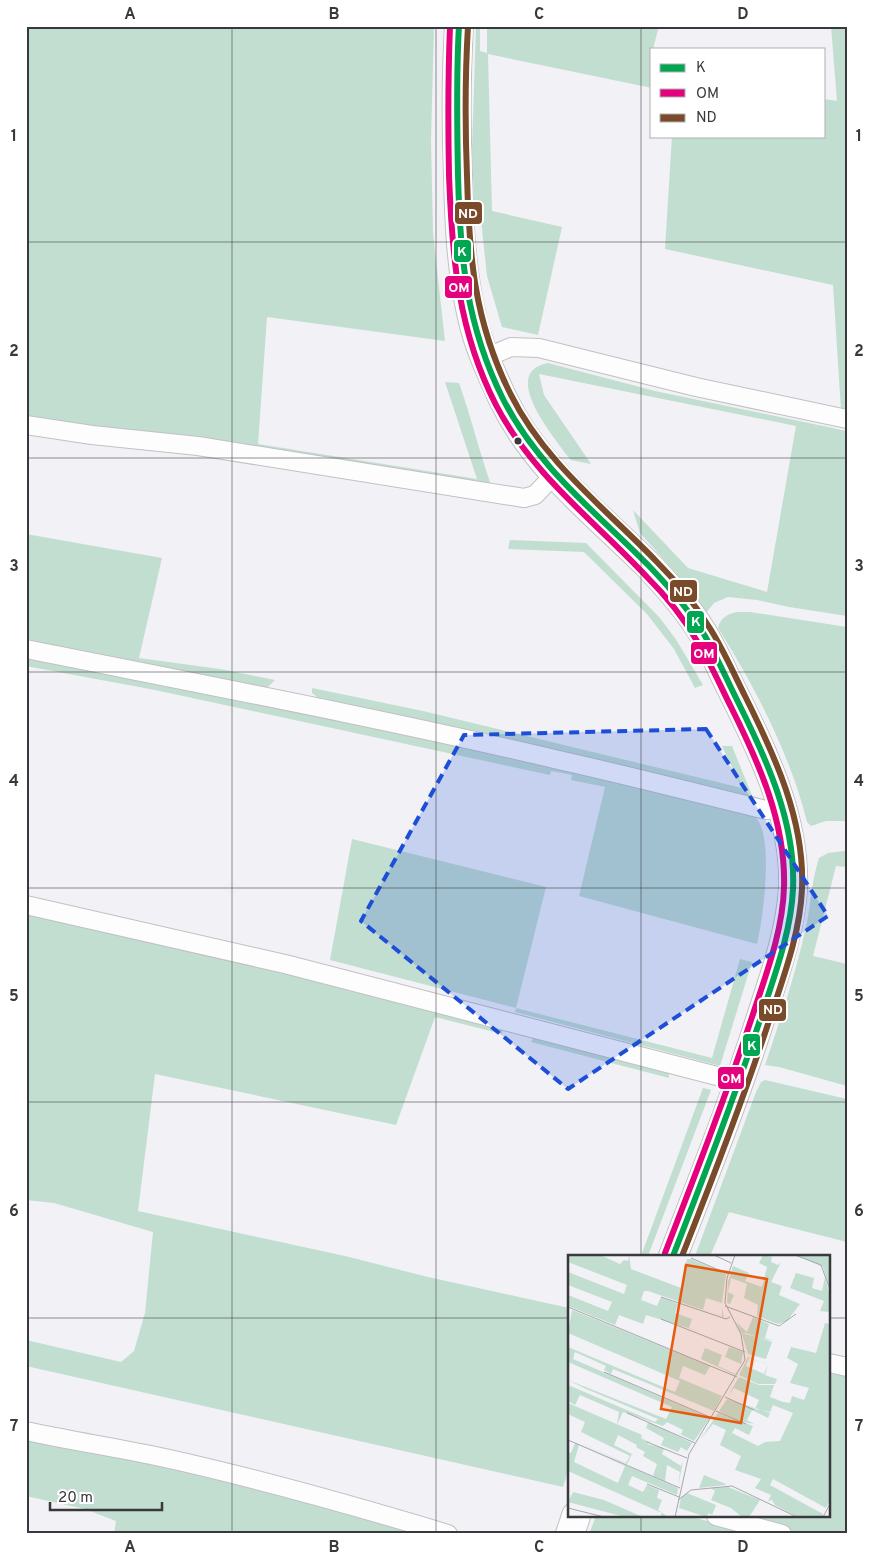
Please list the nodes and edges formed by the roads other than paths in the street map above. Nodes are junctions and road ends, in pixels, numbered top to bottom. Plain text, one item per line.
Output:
1 (458, 26) edge
2 (485, 358) junction
3 (847, 419) edge
4 (26, 425) edge
5 (555, 474) junction
6 (26, 649) edge
7 (782, 806) junction
8 (26, 906) edge
9 (740, 1082) junction
10 (673, 1255) edge
11 (830, 1363) edge
12 (847, 1367) edge
13 (26, 1431) edge
14 (575, 1518) edge
15 (723, 1518) edge
16 (448, 1534) edge
17 (570, 1534) edge
18 (782, 1534) edge

1 - 2 street
2 - 3 lane
2 - 5 street
4 - 5 lane
5 - 7 street
6 - 7 lane
7 - 9 street
8 - 9 lane
9 - 10 street
11 - 12 lane
13 - 16 lane
14 - 17 street
15 - 18 lane

